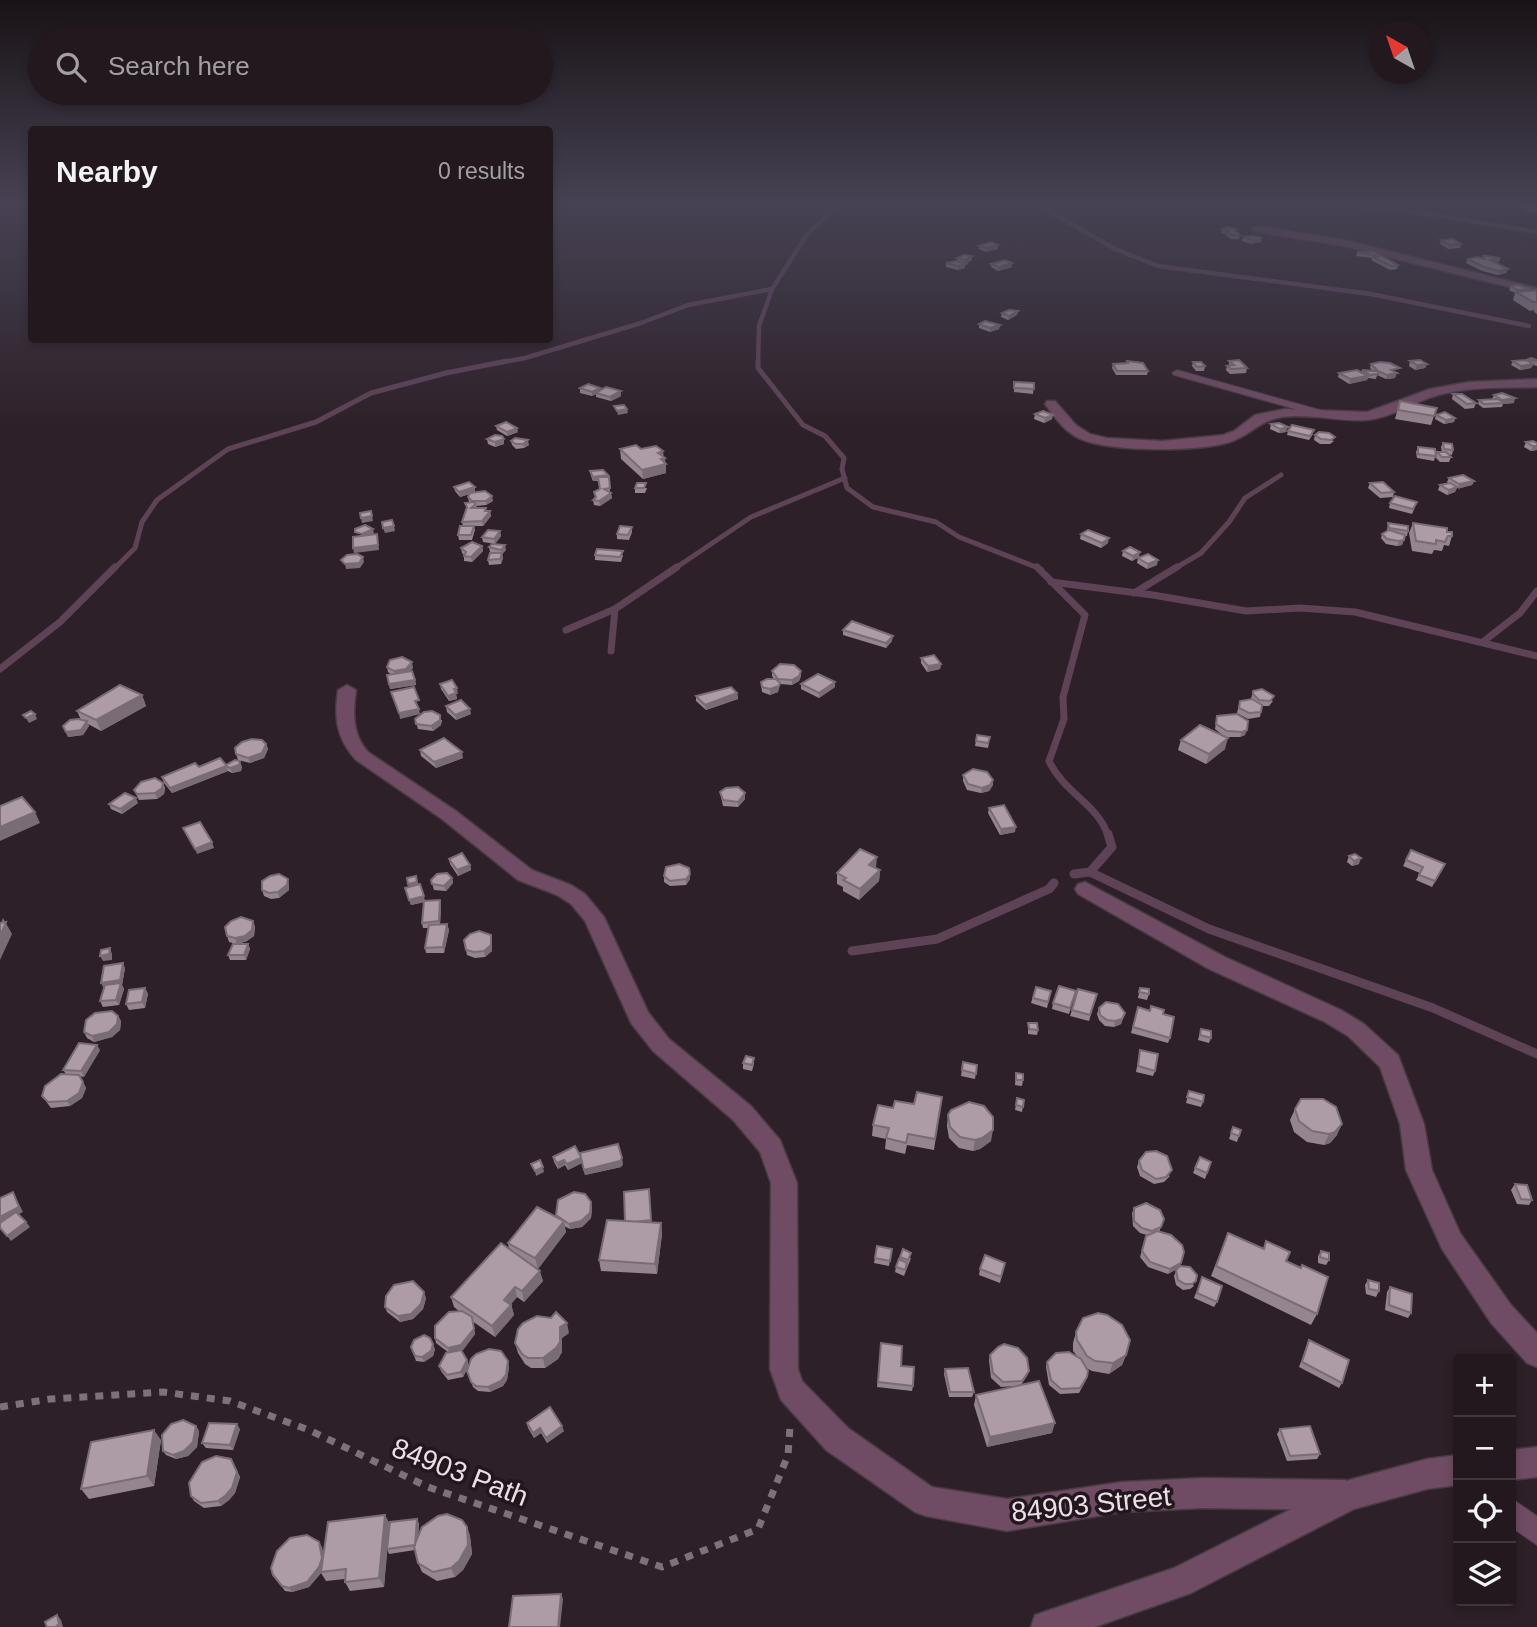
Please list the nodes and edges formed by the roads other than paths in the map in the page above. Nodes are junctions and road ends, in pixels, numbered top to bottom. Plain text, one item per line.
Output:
1 (1489, 279) edge
2 (1537, 291) edge
3 (1177, 373) dead end
4 (1537, 383) edge
5 (1051, 404) dead end
6 (1327, 415) junction
7 (346, 690) dead end
8 (1085, 889) dead end
9 (1537, 1353) edge
10 (1537, 1462) edge
11 (1516, 1464) edge
12 (1453, 1471) edge
13 (1349, 1494) junction
14 (1516, 1515) edge
15 (1537, 1532) edge
16 (1047, 1627) edge

1 - 2 street
3 - 6 lane
4 - 6 street
5 - 6 street
7 - 13 street, 84903 Street
8 - 9 street
10 - 11 street
12 - 13 street
13 - 16 street
14 - 15 lane

